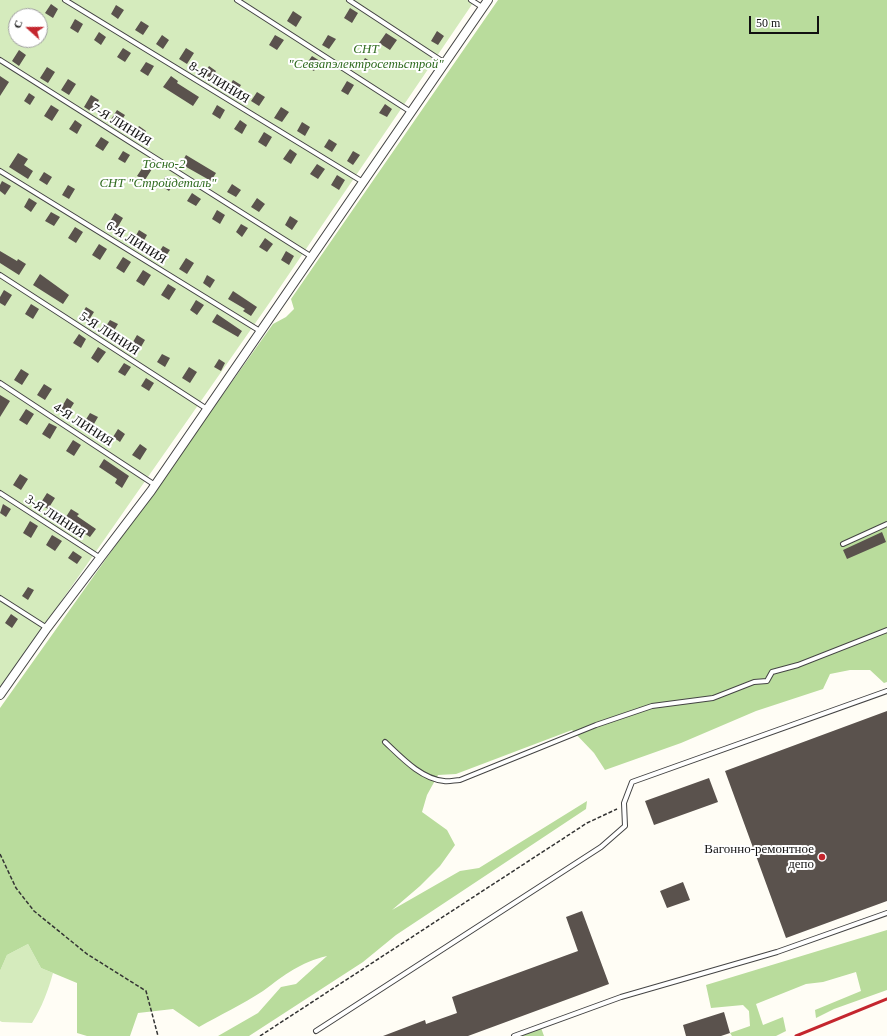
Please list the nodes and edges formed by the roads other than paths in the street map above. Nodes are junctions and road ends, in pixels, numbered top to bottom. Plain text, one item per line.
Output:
1 (65, 0) edge
2 (237, 0) edge
3 (349, 0) edge
4 (471, 0) edge
5 (488, 0) edge
6 (482, 7) junction
7 (0, 60) edge
8 (445, 63) junction
9 (411, 112) junction
10 (0, 171) edge
11 (363, 182) junction
12 (312, 257) junction
13 (0, 276) edge
14 (261, 331) junction
15 (0, 383) edge
16 (208, 409) junction
17 (155, 485) junction
18 (0, 493) edge
19 (887, 524) edge
20 (843, 544) dead end
21 (99, 557) junction
22 (0, 598) edge
23 (47, 628) junction
24 (887, 630) edge
25 (887, 691) edge
26 (0, 695) edge
27 (385, 742) dead end
28 (887, 913) edge
29 (316, 1031) dead end
30 (514, 1036) edge

1 - 11 lane, 8-Я ЛИНИЯ
2 - 9 lane
3 - 8 lane
4 - 6 lane
5 - 6 street
6 - 8 street
7 - 12 lane, 7-Я ЛИНИЯ
8 - 9 street
9 - 11 street
10 - 14 lane, 6-Я ЛИНИЯ
11 - 12 street
12 - 14 street
13 - 16 lane, 5-Я ЛИНИЯ
14 - 16 street
15 - 17 lane, 4-Я ЛИНИЯ
16 - 17 street
17 - 21 street
18 - 21 lane, 3-Я ЛИНИЯ
19 - 20 lane
21 - 23 street
22 - 23 lane
23 - 26 street
24 - 27 lane
25 - 29 lane
28 - 30 lane

